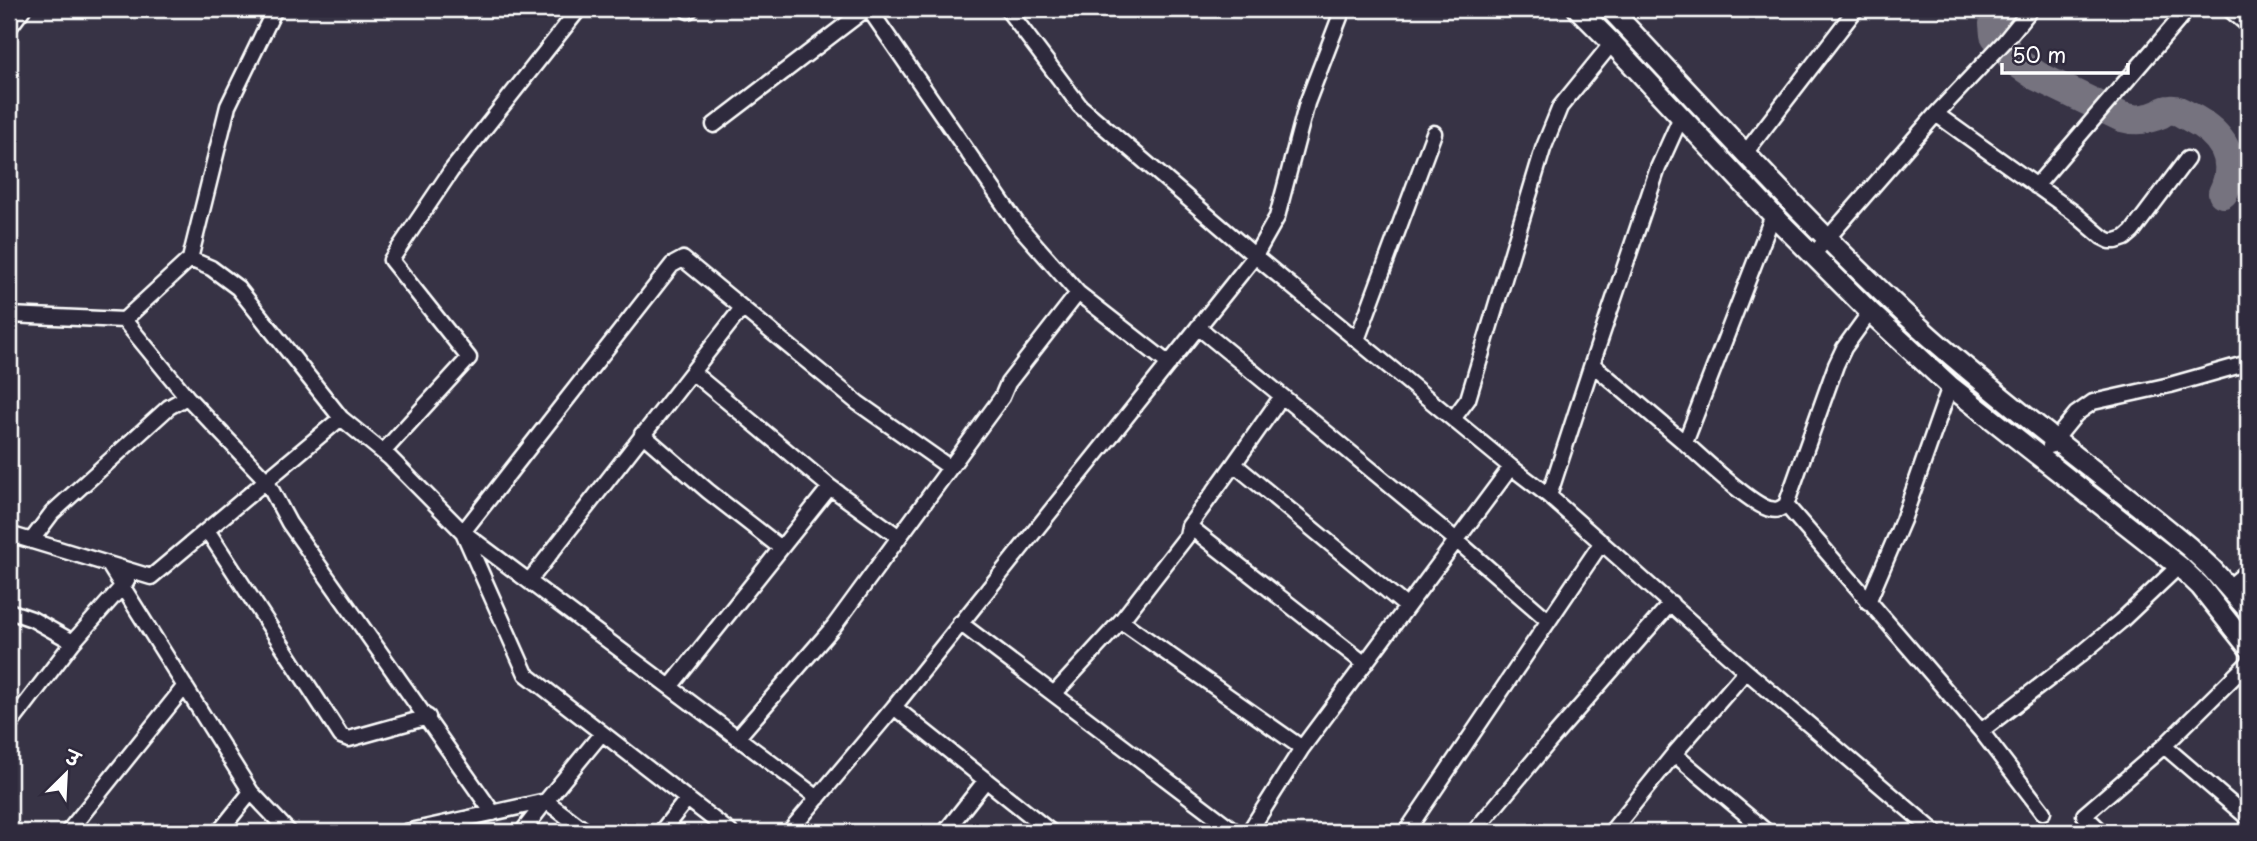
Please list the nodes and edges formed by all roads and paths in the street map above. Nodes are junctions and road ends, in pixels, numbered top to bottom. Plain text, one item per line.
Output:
1 (23, 9) edge
2 (275, 9) edge
3 (579, 9) edge
4 (867, 9) edge
5 (1007, 9) edge
6 (1343, 9) edge
7 (1578, 9) edge
8 (1610, 9) edge
9 (1856, 9) edge
10 (2031, 9) edge
11 (2188, 9) edge
12 (2229, 9) edge
13 (2248, 24) edge
14 (9, 28) edge
15 (1612, 43) junction
16 (1936, 114) junction
17 (1681, 117) junction
18 (713, 125) dead end
19 (1434, 133) dead end
20 (1746, 152) junction
21 (2187, 159) dead end
22 (2036, 186) junction
23 (1773, 215) junction
24 (1828, 238) junction
25 (1813, 255) junction
26 (1255, 256) junction
27 (190, 259) junction
28 (1078, 293) junction
29 (742, 308) junction
30 (1870, 312) junction
31 (9, 315) edge
32 (124, 320) junction
33 (1198, 327) junction
34 (1357, 340) junction
35 (1169, 363) junction
36 (1592, 363) junction
37 (2248, 363) edge
38 (692, 372) junction
39 (1950, 386) junction
40 (1282, 396) junction
41 (187, 397) junction
42 (341, 418) junction
43 (1453, 419) junction
44 (642, 435) junction
45 (2055, 440) junction
46 (1685, 443) junction
47 (383, 452) junction
48 (2041, 457) junction
49 (1234, 464) junction
50 (950, 467) junction
51 (1511, 467) junction
52 (266, 480) junction
53 (830, 487) junction
54 (1549, 496) junction
55 (1786, 505) junction
56 (1189, 526) junction
57 (208, 530) junction
58 (464, 532) junction
59 (9, 534) edge
60 (899, 537) junction
61 (1456, 540) junction
62 (31, 541) junction
63 (1602, 542) junction
64 (781, 548) junction
65 (109, 565) junction
66 (2179, 566) junction
67 (2248, 571) edge
68 (134, 572) junction
69 (529, 581) junction
70 (123, 587) junction
71 (2228, 587) junction
72 (1671, 603) junction
73 (1868, 603) junction
74 (1406, 607) junction
75 (2248, 610) edge
76 (9, 611) edge
77 (1121, 621) junction
78 (1549, 621) junction
79 (960, 623) junction
80 (73, 642) junction
81 (2248, 647) edge
82 (2248, 663) edge
83 (1364, 664) junction
84 (1746, 671) junction
85 (185, 686) junction
86 (670, 687) junction
87 (1054, 694) junction
88 (894, 707) junction
89 (428, 717) junction
90 (9, 726) edge
91 (1981, 731) junction
92 (602, 733) junction
93 (737, 738) junction
94 (2164, 746) junction
95 (1302, 748) junction
96 (1674, 754) junction
97 (986, 780) junction
98 (251, 792) junction
99 (818, 798) junction
100 (687, 799) junction
101 (546, 801) junction
102 (493, 813) junction
103 (2043, 813) dead end
104 (2248, 818) edge
105 (68, 832) edge
106 (219, 832) edge
107 (289, 832) edge
108 (406, 832) edge
109 (522, 832) edge
110 (587, 832) edge
111 (661, 832) edge
112 (730, 832) edge
113 (789, 832) edge
114 (945, 832) edge
115 (1051, 832) edge
116 (1236, 832) edge
117 (1249, 832) edge
118 (1406, 832) edge
119 (1474, 832) edge
120 (1611, 832) edge
121 (1767, 832) edge
122 (1936, 832) edge
123 (2102, 832) edge

1 - 14 street
2 - 27 street
3 - 47 street
4 - 18 street
4 - 28 street
5 - 26 street
6 - 26 street
7 - 15 street
8 - 20 street
9 - 20 street
10 - 16 street
11 - 22 street
12 - 13 street
15 - 17 street
15 - 43 street
16 - 22 street
16 - 24 street
17 - 23 street
17 - 36 street
19 - 34 street
20 - 24 street
21 - 22 street
23 - 25 street
23 - 46 street
24 - 25 street
24 - 45 street
25 - 30 street
26 - 33 street
26 - 34 street
27 - 32 street
27 - 42 street
28 - 35 street
28 - 50 street
29 - 38 street
29 - 50 street
29 - 58 street
30 - 39 street
30 - 55 street
31 - 32 street
32 - 41 street
33 - 35 street
33 - 40 street
34 - 43 street
35 - 79 street
36 - 46 street
36 - 54 street
37 - 45 street
38 - 44 street
38 - 53 street
39 - 48 street
39 - 73 street
40 - 49 street
40 - 61 street
41 - 52 street
41 - 62 street
42 - 47 street
42 - 52 street
43 - 51 street
44 - 64 street
44 - 69 street
45 - 48 street
45 - 71 street
46 - 55 street
47 - 58 street
48 - 66 street
49 - 56 street
49 - 74 street
50 - 60 street
51 - 54 street
51 - 61 street
52 - 57 street
52 - 89 street
53 - 60 street
53 - 64 street
54 - 63 street
55 - 73 street
56 - 77 street
56 - 83 street
57 - 68 street
57 - 89 street
58 - 69 street
58 - 92 street
59 - 62 street
60 - 93 street
61 - 74 street
61 - 78 street
62 - 65 street
63 - 72 street
63 - 78 street
64 - 86 street
65 - 68 street
65 - 70 street
66 - 81 street
66 - 91 street
67 - 71 street
68 - 70 street
69 - 86 street
70 - 80 street
70 - 85 street
71 - 75 street
72 - 84 street
72 - 119 street
73 - 91 street
74 - 83 street
76 - 80 street
77 - 87 street
77 - 95 street
78 - 118 street
79 - 87 street
79 - 88 street
80 - 90 street
82 - 94 street
83 - 95 street
84 - 96 street
84 - 122 street
85 - 98 street
85 - 105 street
86 - 93 street
87 - 116 street
88 - 97 street
88 - 99 street
89 - 102 street
91 - 103 street
92 - 100 street
92 - 101 street
93 - 99 street
94 - 104 street
94 - 123 street
95 - 117 street
96 - 120 street
96 - 121 street
97 - 114 street
97 - 115 street
98 - 106 street
98 - 107 street
99 - 113 street
100 - 111 street
100 - 112 street
101 - 102 street
101 - 109 street
101 - 110 street
102 - 108 street

